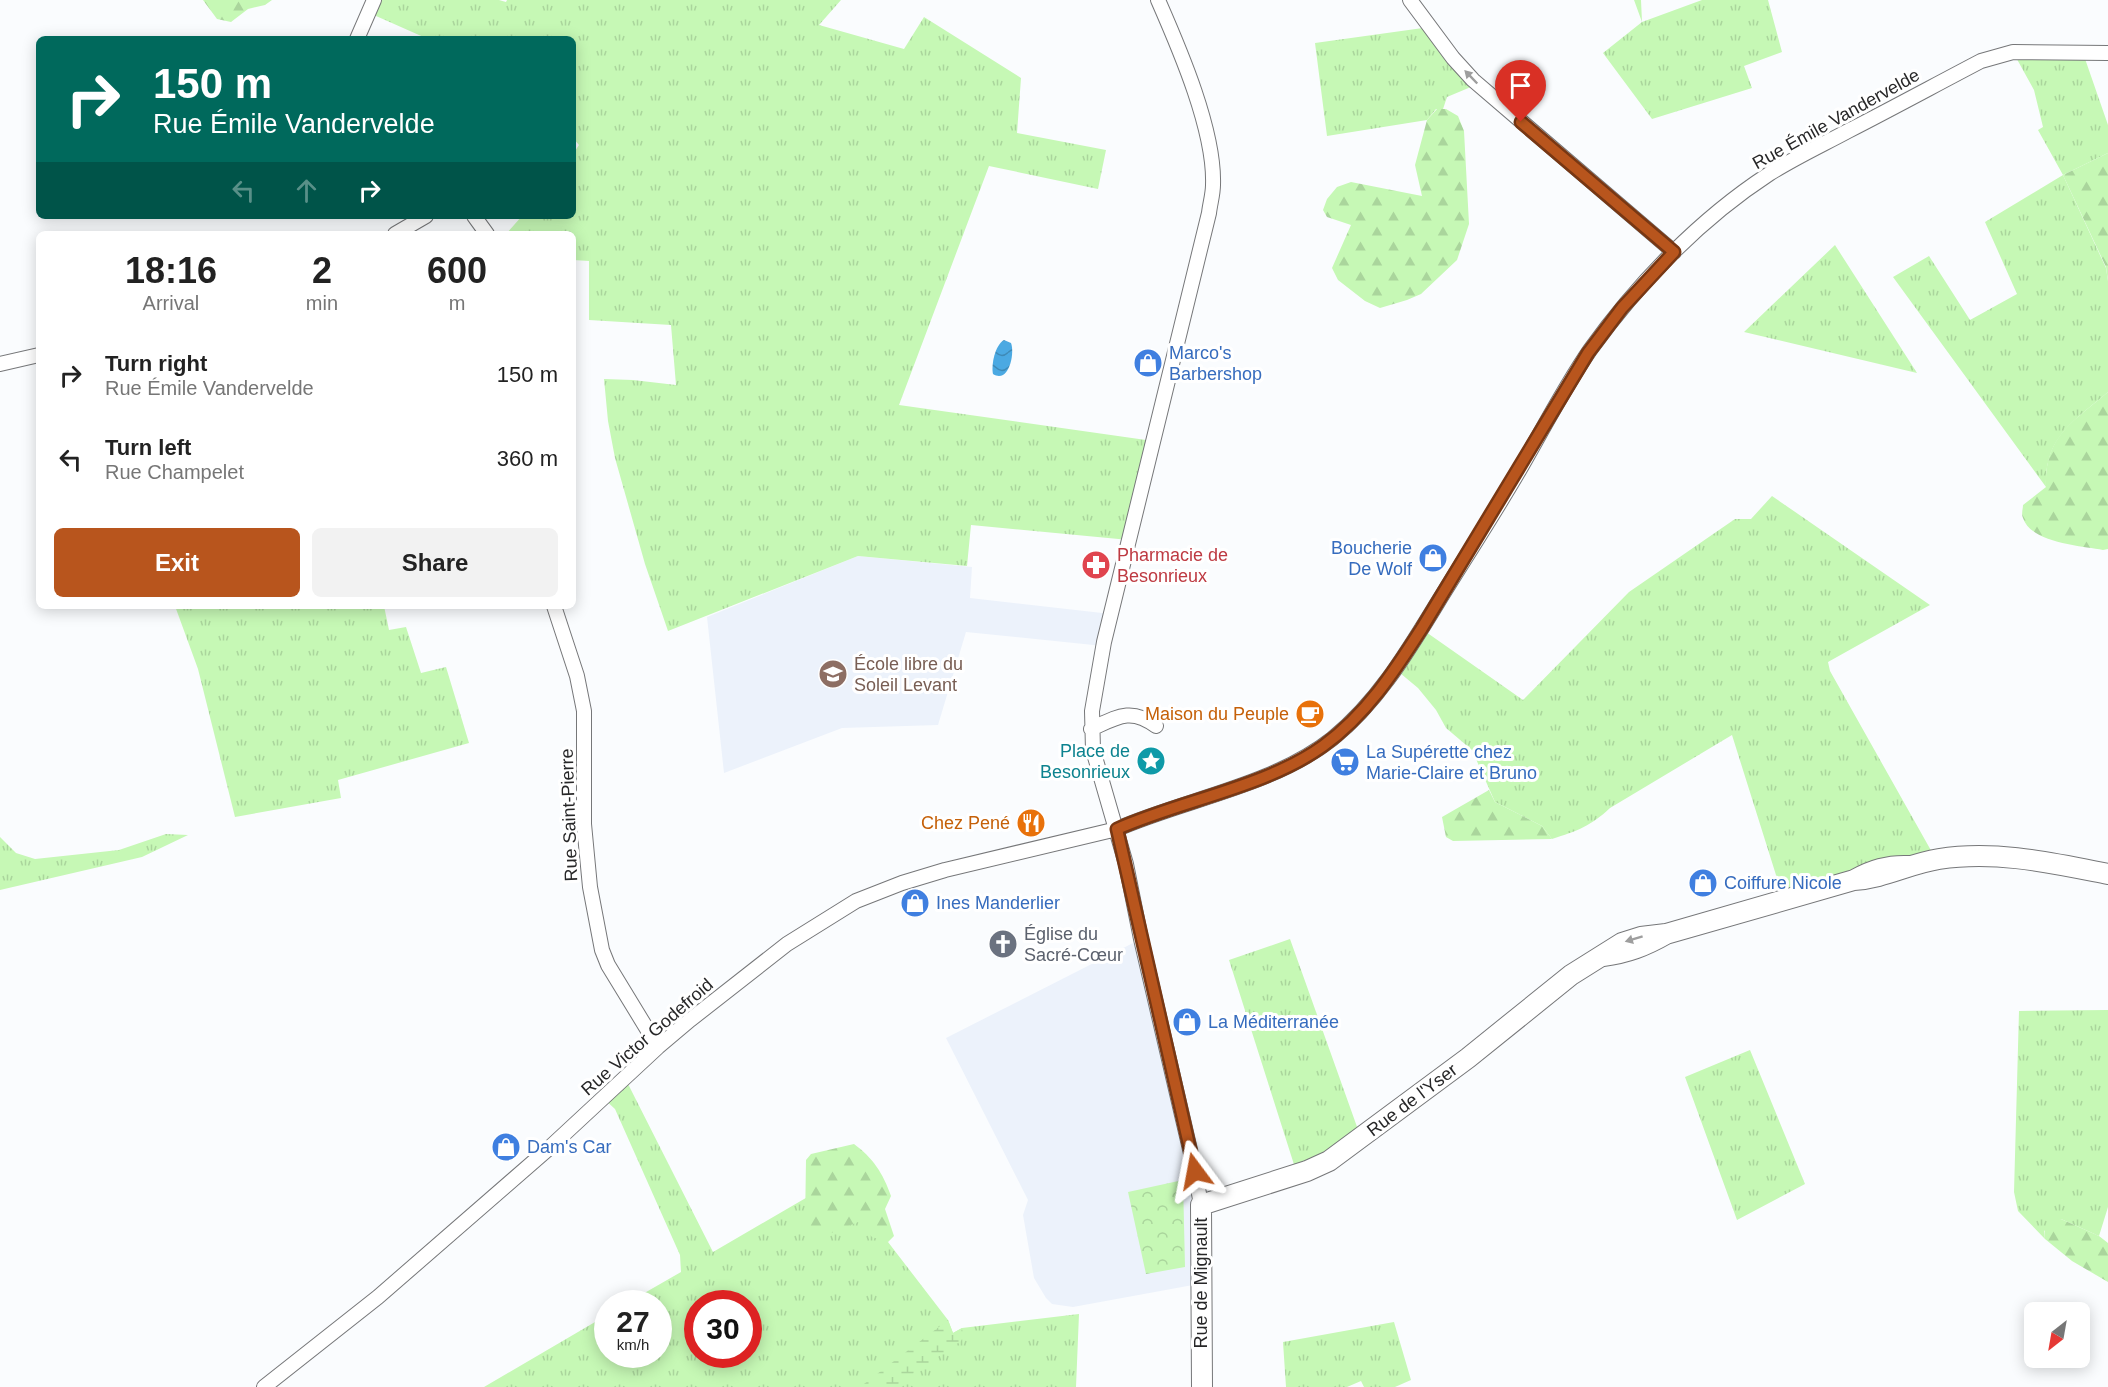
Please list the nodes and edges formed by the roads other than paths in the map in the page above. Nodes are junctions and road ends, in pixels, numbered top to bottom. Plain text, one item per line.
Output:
1 (374, 0) edge
2 (1158, 0) edge
3 (1410, 0) edge
4 (358, 36) edge
5 (2108, 53) edge
6 (421, 219) edge
7 (399, 231) edge
8 (1674, 252) junction
9 (36, 356) edge
10 (0, 364) edge
11 (555, 609) edge
12 (1156, 726) dead end
13 (1091, 729) junction
14 (1117, 829) junction
15 (2108, 874) edge
16 (658, 1047) junction
17 (1201, 1205) junction
18 (264, 1387) edge
19 (1202, 1387) edge

1 - 4 street
2 - 13 street, Rue de Mignault
8 -> 3 street
5 - 8 street, Rue Émile Vandervelde
6 - 7 street
8 - 14 street, Rue Émile Vandervelde
9 - 10 street
11 - 16 street, Rue Saint-Pierre
12 - 13 street
13 - 14 street, Rue de Mignault
14 - 16 street, Rue Victor Godefroid
14 - 17 street, Rue de Mignault
15 - 17 street, Rue de l'Yser
16 - 18 street, Rue Victor Godefroid
17 - 19 street, Rue de Mignault

